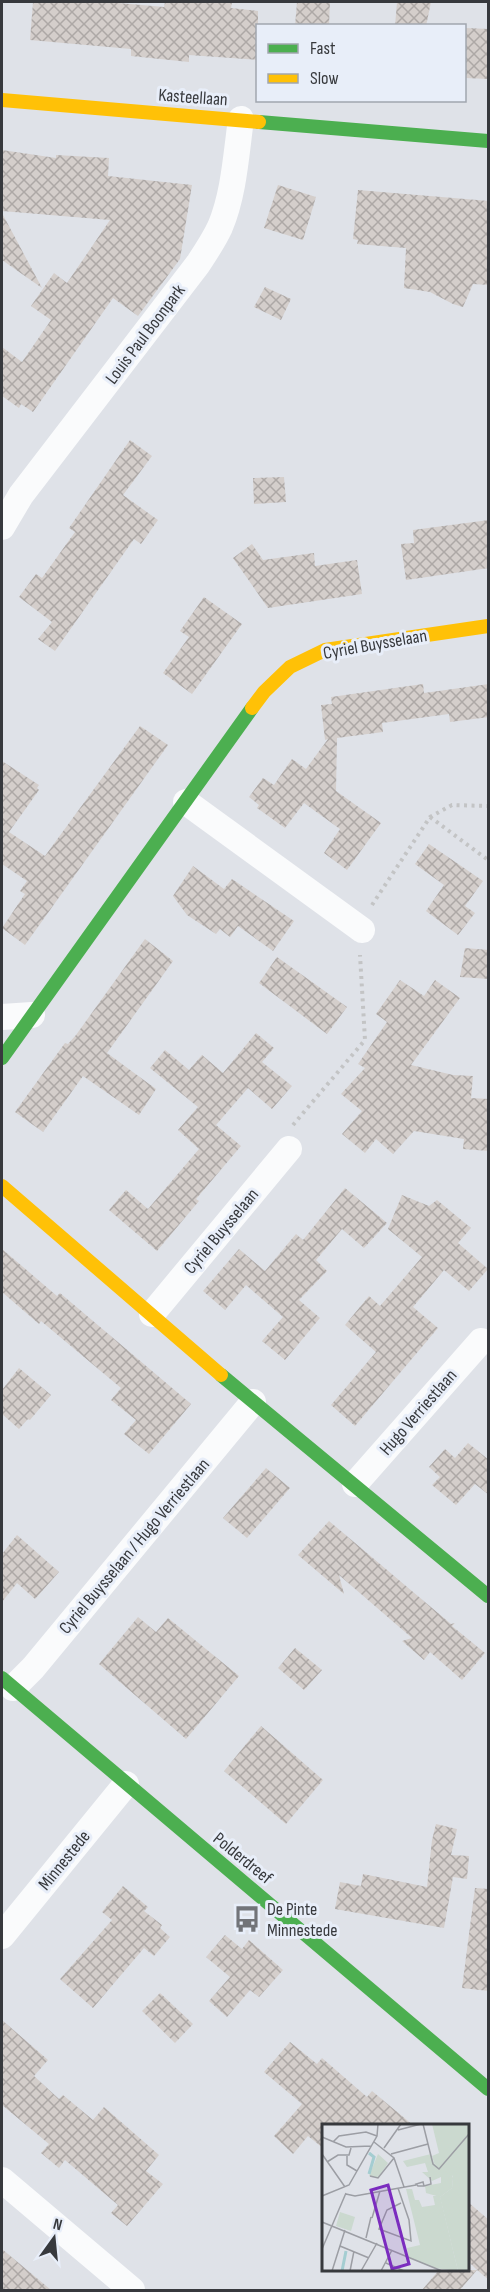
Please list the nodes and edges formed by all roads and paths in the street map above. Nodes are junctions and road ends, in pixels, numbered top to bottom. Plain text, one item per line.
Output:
1 (2, 100) edge
2 (241, 119) junction
3 (489, 141) edge
4 (2, 527) edge
5 (489, 626) edge
6 (186, 802) junction
7 (489, 806) edge
8 (430, 817) junction
9 (489, 860) edge
10 (362, 930) junction
11 (32, 1015) junction
12 (2, 1017) edge
13 (2, 1058) edge
14 (289, 1149) joint
15 (2, 1186) edge
16 (152, 1314) junction
17 (481, 1341) dead end
18 (253, 1402) junction
19 (355, 1484) junction
20 (489, 1596) edge
21 (8, 1683) edge
22 (126, 1784) junction
23 (2, 1936) edge
24 (489, 2089) edge
25 (2, 2180) edge
26 (132, 2290) edge

1 - 2 street, Kasteellaan
2 - 3 street, Kasteellaan
2 - 4 street, Louis Paul Boonpark
5 - 6 street, Cyriel Buysselaan
6 - 10 street
6 - 11 street, Cyriel Buysselaan
7 - 8 path
8 - 9 path
8 - 10 path
10 - 14 path
11 - 12 street
11 - 13 street, Cyriel Buysselaan
14 - 16 street, Cyriel Buysselaan
15 - 16 street
16 - 18 street
17 - 19 street, Hugo Verriestlaan
18 - 19 street
18 - 21 street, Cyriel Buysselaan / Hugo Verriestlaan
19 - 20 street
21 - 22 street, Polderdreef
22 - 23 street, Minnestede
22 - 24 street, Polderdreef
25 - 26 street

